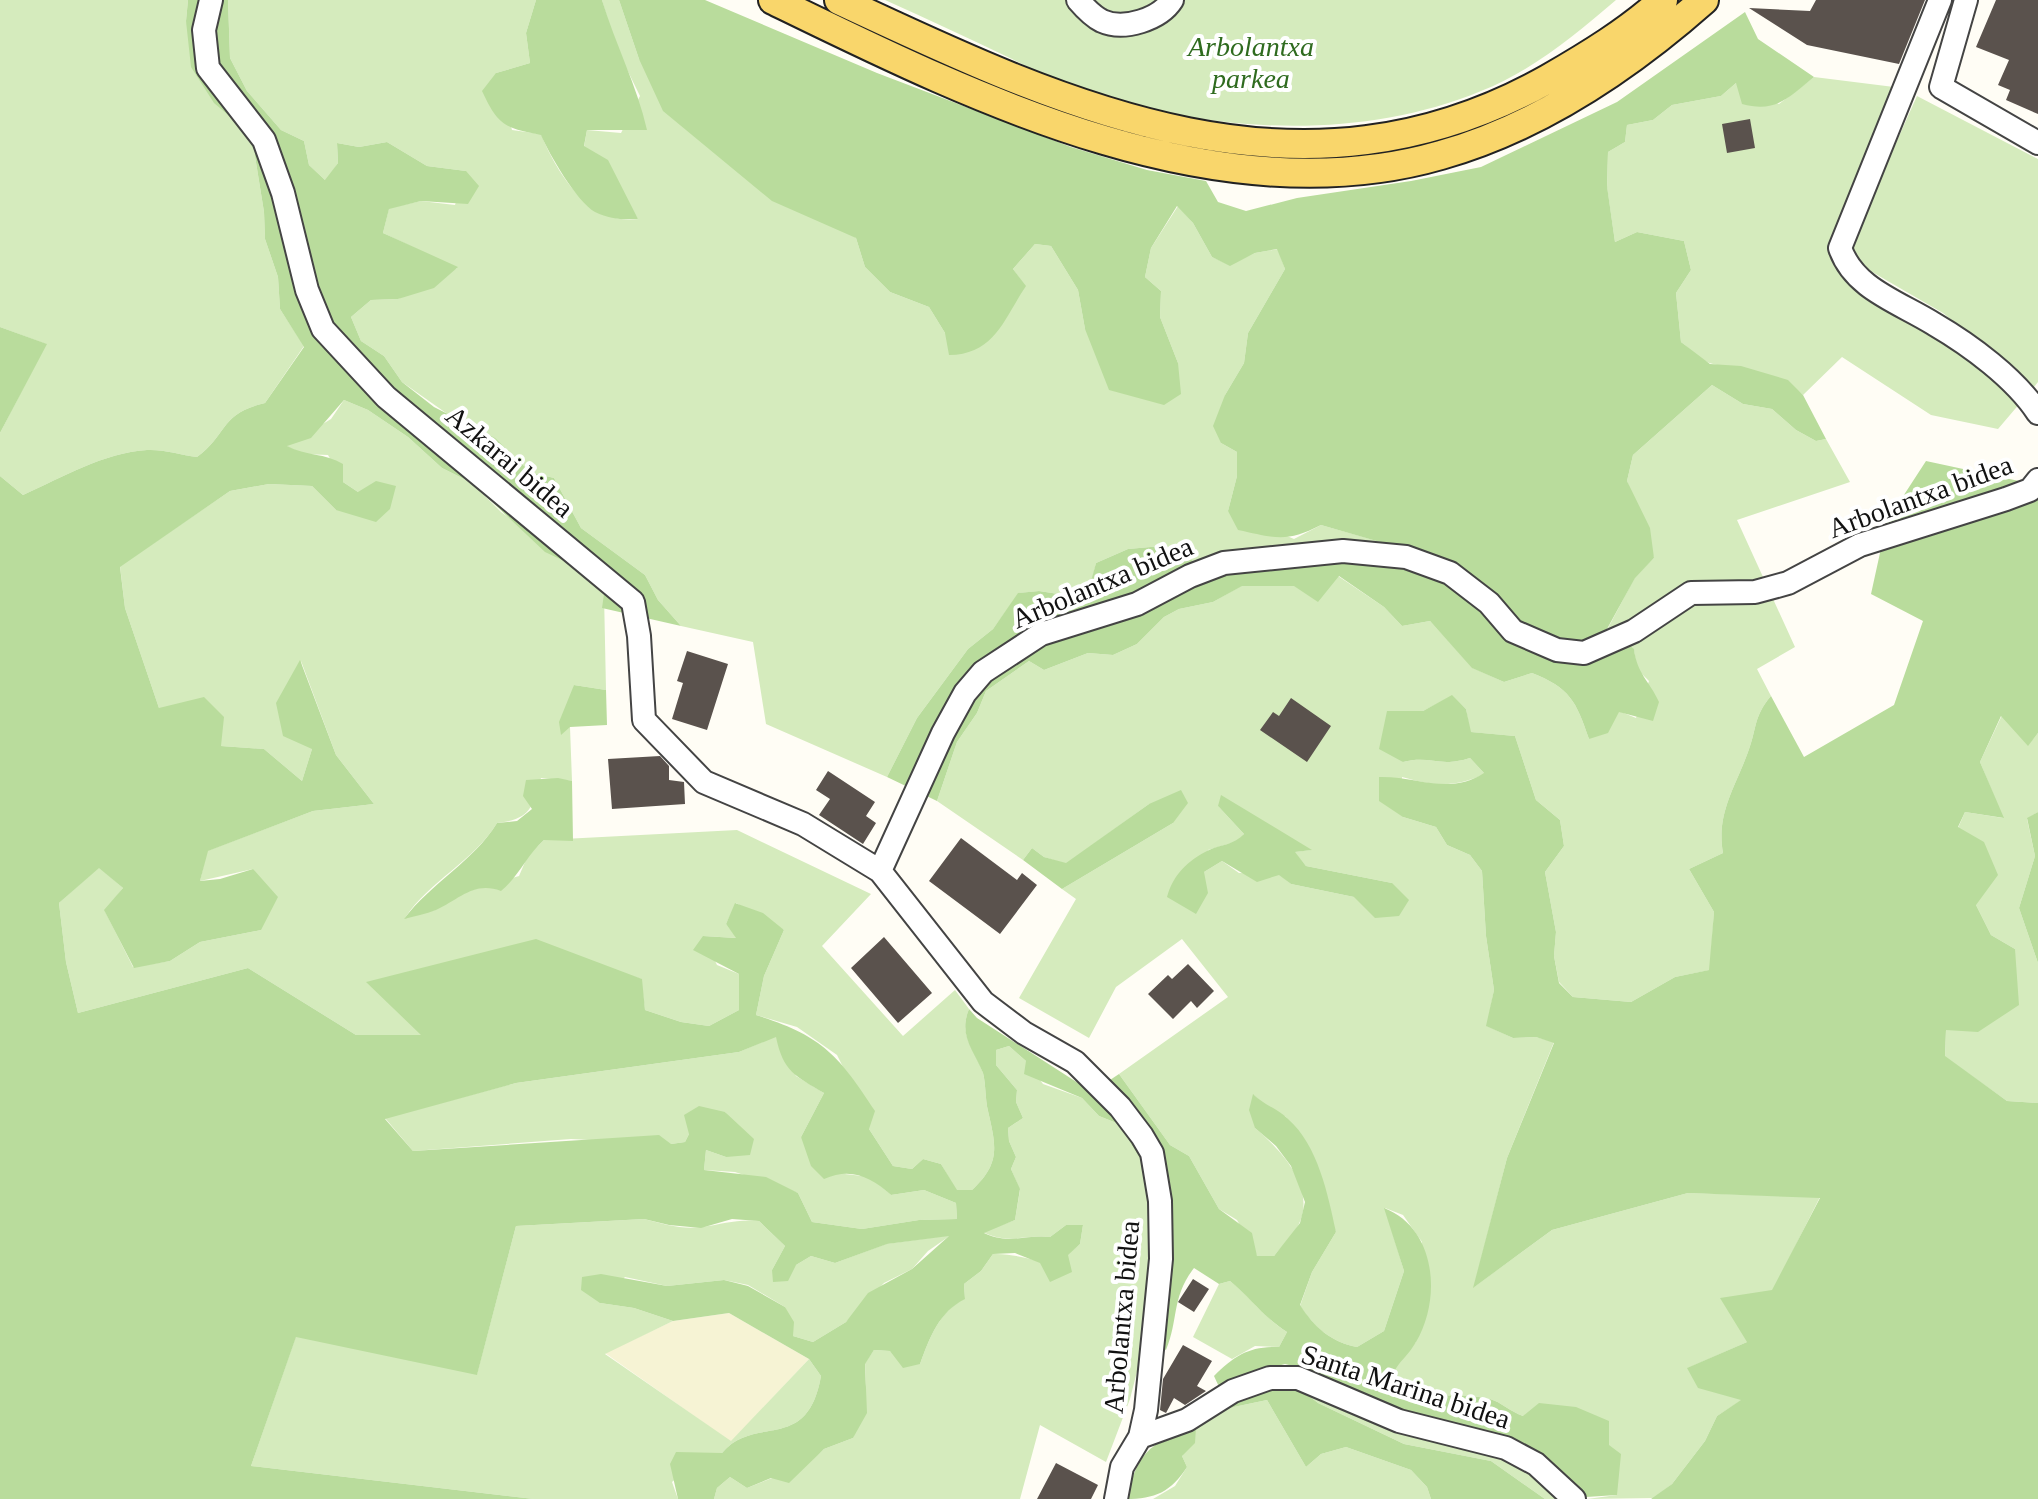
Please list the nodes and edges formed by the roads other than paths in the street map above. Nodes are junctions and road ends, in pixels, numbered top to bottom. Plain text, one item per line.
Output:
1 (211, 0) edge
2 (773, 0) edge
3 (839, 0) edge
4 (1078, 0) edge
5 (1172, 0) edge
6 (1663, 0) edge
7 (1704, 0) edge
8 (1940, 0) edge
9 (1966, 0) edge
10 (2038, 143) edge
11 (2038, 413) edge
12 (2038, 480) edge
13 (880, 871) junction
14 (1140, 1437) junction
15 (1116, 1499) edge
16 (1574, 1499) edge

1 - 13 street, Azkarai bidea
2 - 7 main road
3 - 6 main road
4 - 5 street
8 - 11 street
9 - 10 street
12 - 13 street, Arbolantxa bidea
13 - 14 street, Arbolantxa bidea
14 - 15 street
14 - 16 street, Santa Marina bidea

